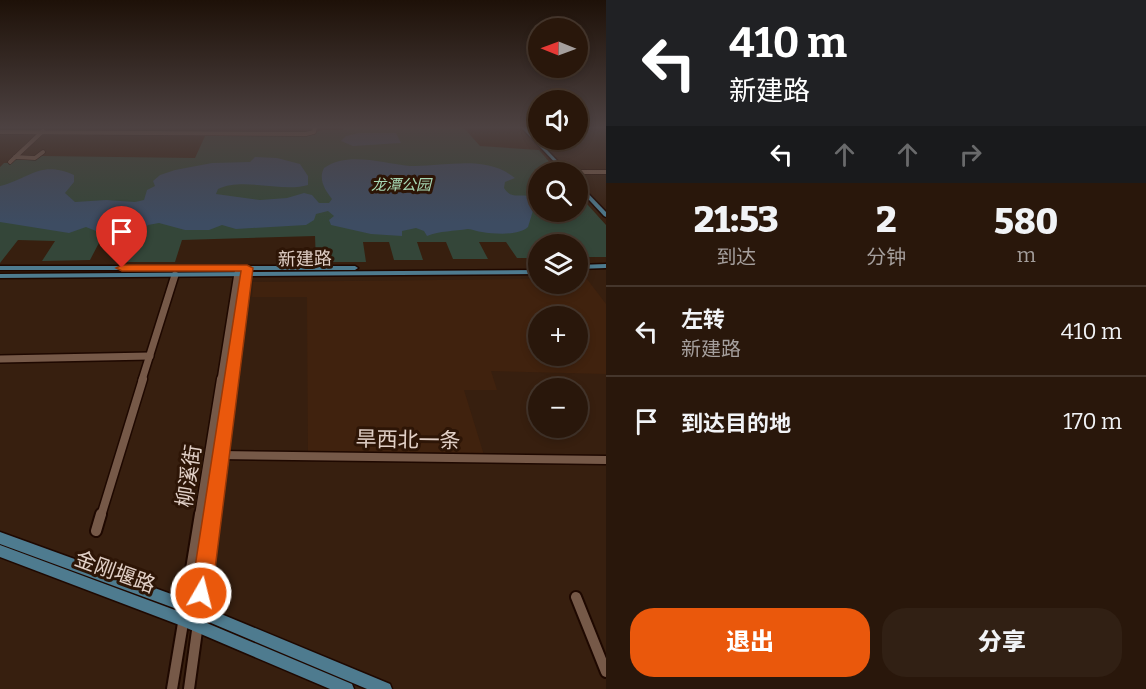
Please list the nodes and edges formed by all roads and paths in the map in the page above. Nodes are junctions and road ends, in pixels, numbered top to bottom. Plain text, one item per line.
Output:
1 (13, 159) edge
2 (10, 162) dead end
3 (588, 172) edge
4 (606, 172) edge
5 (588, 190) edge
6 (588, 195) edge
7 (606, 209) edge
8 (606, 215) edge
9 (606, 266) edge
10 (528, 267) edge
11 (588, 267) edge
12 (0, 268) edge
13 (242, 271) junction
14 (528, 272) edge
15 (588, 272) edge
16 (606, 272) edge
17 (175, 275) junction
18 (0, 276) edge
19 (150, 356) junction
20 (0, 359) edge
21 (210, 455) junction
22 (221, 455) junction
23 (606, 460) edge
24 (96, 531) dead end
25 (0, 538) edge
26 (0, 551) edge
27 (576, 597) dead end
28 (199, 611) junction
29 (184, 613) junction
30 (197, 626) junction
31 (606, 672) edge
32 (172, 689) edge
33 (189, 689) edge
34 (347, 689) edge
35 (385, 689) edge

1 - 2 street
3 - 4 street
5 - 7 main road
6 - 8 main road
9 - 11 main road
10 - 13 main road, 新建路
12 - 13 main road, 新建路
13 - 14 main road, 新建路
13 - 17 main road, 新建路
13 - 21 street, 柳溪街
13 - 22 street, 柳溪街
15 - 16 main road
17 - 18 main road, 新建路
17 - 19 street
19 - 20 street
19 - 24 street
21 - 22 street, 旱西北一条
21 - 29 street, 柳溪街
22 - 23 street, 旱西北一条
22 - 28 street, 柳溪街
25 - 29 main road
26 - 29 main road, 金刚堰路
27 - 31 street
28 - 29 main road
28 - 30 street, 柳溪街
28 - 35 main road
29 - 30 main road, 金刚堰路
29 - 32 street, 柳溪街
30 - 33 street, 柳溪街
30 - 34 main road, 金刚堰路

